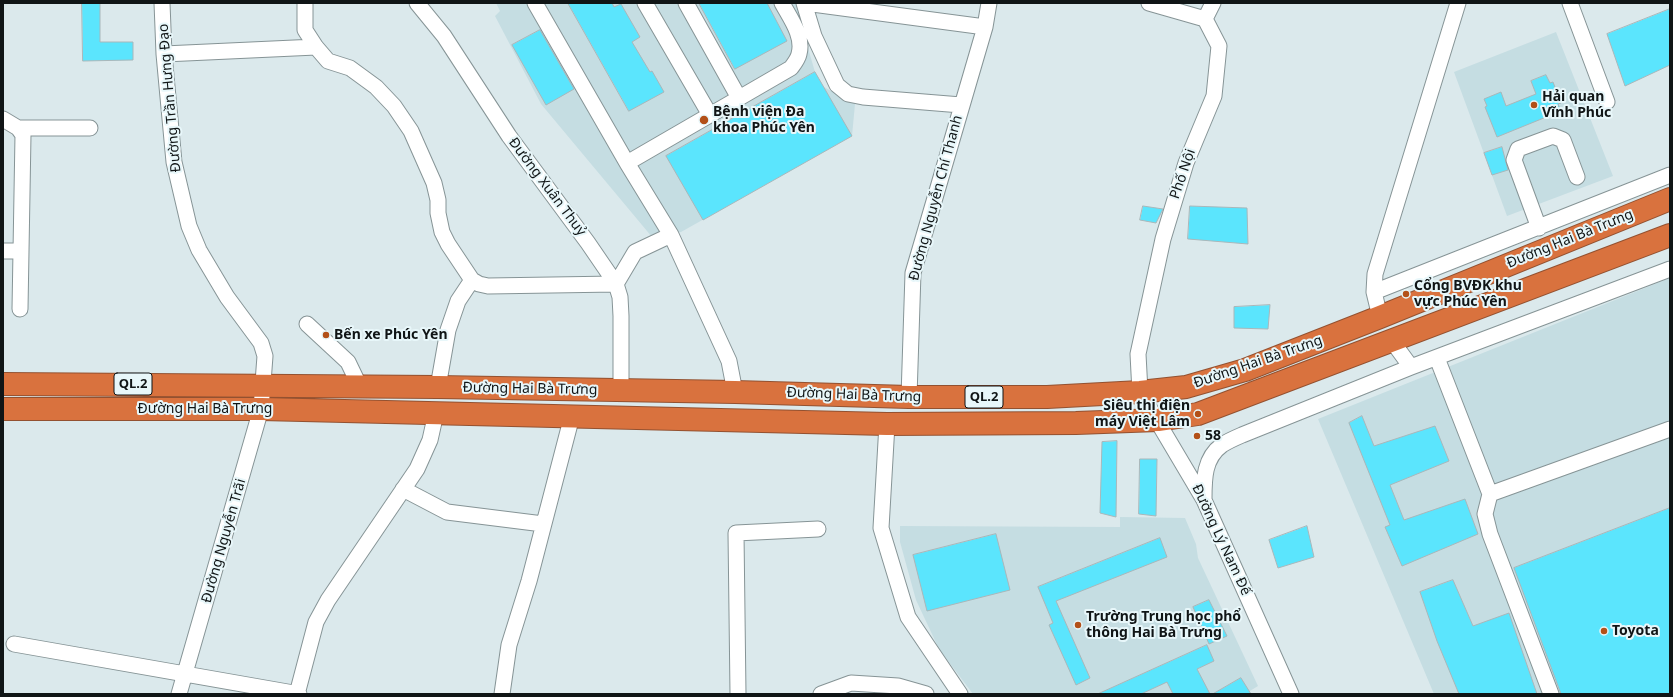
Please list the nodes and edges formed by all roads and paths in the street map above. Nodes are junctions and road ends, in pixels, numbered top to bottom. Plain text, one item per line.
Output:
1 (162, 3) edge
2 (304, 3) edge
3 (417, 3) edge
4 (535, 3) edge
5 (645, 3) edge
6 (686, 3) edge
7 (782, 3) edge
8 (805, 3) edge
9 (989, 3) edge
10 (1148, 3) edge
11 (1213, 3) edge
12 (1458, 3) edge
13 (1570, 3) edge
14 (1205, 19) junction
15 (985, 27) junction
16 (316, 48) junction
17 (164, 54) junction
18 (739, 98) junction
19 (1607, 102) dead end
20 (961, 105) junction
21 (710, 115) junction
22 (3, 119) edge
23 (18, 128) junction
24 (90, 128) dead end
25 (627, 163) junction
26 (1670, 175) edge
27 (1577, 177) dead end
28 (1670, 199) edge
29 (1539, 228) junction
30 (671, 235) junction
31 (1670, 236) edge
32 (3, 251) edge
33 (21, 251) junction
34 (1670, 269) edge
35 (472, 280) junction
36 (616, 284) junction
37 (1374, 292) junction
38 (20, 309) dead end
39 (1380, 318) junction
40 (307, 324) dead end
41 (1392, 341) junction
42 (1437, 358) junction
43 (1411, 367) junction
44 (3, 384) edge
45 (263, 386) junction
46 (360, 387) junction
47 (438, 387) junction
48 (621, 391) junction
49 (735, 392) junction
50 (1140, 392) junction
51 (909, 397) junction
52 (3, 409) edge
53 (261, 409) junction
54 (436, 413) junction
55 (572, 416) junction
56 (735, 420) junction
57 (1158, 420) junction
58 (887, 424) junction
59 (1670, 429) edge
60 (403, 489) junction
61 (1490, 494) junction
62 (1204, 500) junction
63 (543, 524) junction
64 (818, 529) dead end
65 (14, 644) dead end
66 (185, 674) junction
67 (179, 694) edge
68 (298, 694) edge
69 (502, 694) edge
70 (738, 694) edge
71 (820, 694) edge
72 (926, 694) edge
73 (960, 694) edge
74 (1291, 694) edge
75 (1551, 694) edge

1 - 17 street, Đường Trần Hưng Đạo
2 - 16 street
3 - 36 street, Đường Xuân Thuỷ
4 - 25 street
5 - 21 street
6 - 18 street
7 - 18 street
8 - 15 street
8 - 20 street
9 - 15 street, Đường Nguyễn Chí Thanh
10 - 14 street
11 - 14 street
12 - 37 street
13 - 19 street
14 - 50 street, Phố Nội
15 - 20 street, Đường Nguyễn Chí Thanh
16 - 17 street
16 - 35 street
17 - 45 street, Đường Trần Hưng Đạo
18 - 21 street
20 - 51 street, Đường Nguyễn Chí Thanh
21 - 25 street
22 - 23 street
23 - 24 street
23 - 33 street
25 - 30 street
26 - 29 street
27 - 29 street
28 - 39 highway, Đường Hai Bà Trưng / QL.2
29 - 37 street
30 - 36 street
30 - 49 street
31 - 41 highway, Đường Hai Bà Trưng / QL.2
32 - 33 street
33 - 38 street
34 - 42 street
35 - 36 street
35 - 47 street
36 - 48 street, Đường Xuân Thuỷ
37 - 39 street
39 - 41 highway
39 - 50 highway, Đường Hai Bà Trưng / QL.2
40 - 46 street
41 - 43 street
41 - 57 highway, Đường Hai Bà Trưng / QL.2
42 - 43 street
42 - 61 street
43 - 62 street
44 - 45 highway, Đường Hai Bà Trưng / QL.2
45 - 46 highway, Đường Hai Bà Trưng / QL.2
45 - 53 street, Đường Nguyễn Trãi
46 - 47 highway, Đường Hai Bà Trưng / QL.2
47 - 48 highway, Đường Hai Bà Trưng / QL.2
48 - 49 highway, Đường Hai Bà Trưng / QL.2
49 - 51 highway, Đường Hai Bà Trưng / QL.2
49 - 56 highway
50 - 51 highway, Đường Hai Bà Trưng / QL.2
50 - 57 street, Đường Lý Nam Đế
52 - 53 highway, Đường Hai Bà Trưng / QL.2
53 - 54 highway, Đường Hai Bà Trưng / QL.2
53 - 66 street, Đường Nguyễn Trãi
54 - 55 highway, Đường Hai Bà Trưng / QL.2
54 - 60 street
55 - 56 highway, Đường Hai Bà Trưng / QL.2
55 - 63 street
56 - 58 highway, Đường Hai Bà Trưng / QL.2
57 - 58 highway, Đường Hai Bà Trưng / QL.2
57 - 62 street, Đường Lý Nam Đế
58 - 73 street
59 - 61 street
60 - 63 street
60 - 68 street
61 - 75 street
62 - 74 street, Đường Lý Nam Đế
63 - 69 street
64 - 70 street
65 - 66 street
66 - 67 street, Đường Nguyễn Trãi
66 - 68 street
71 - 72 street

